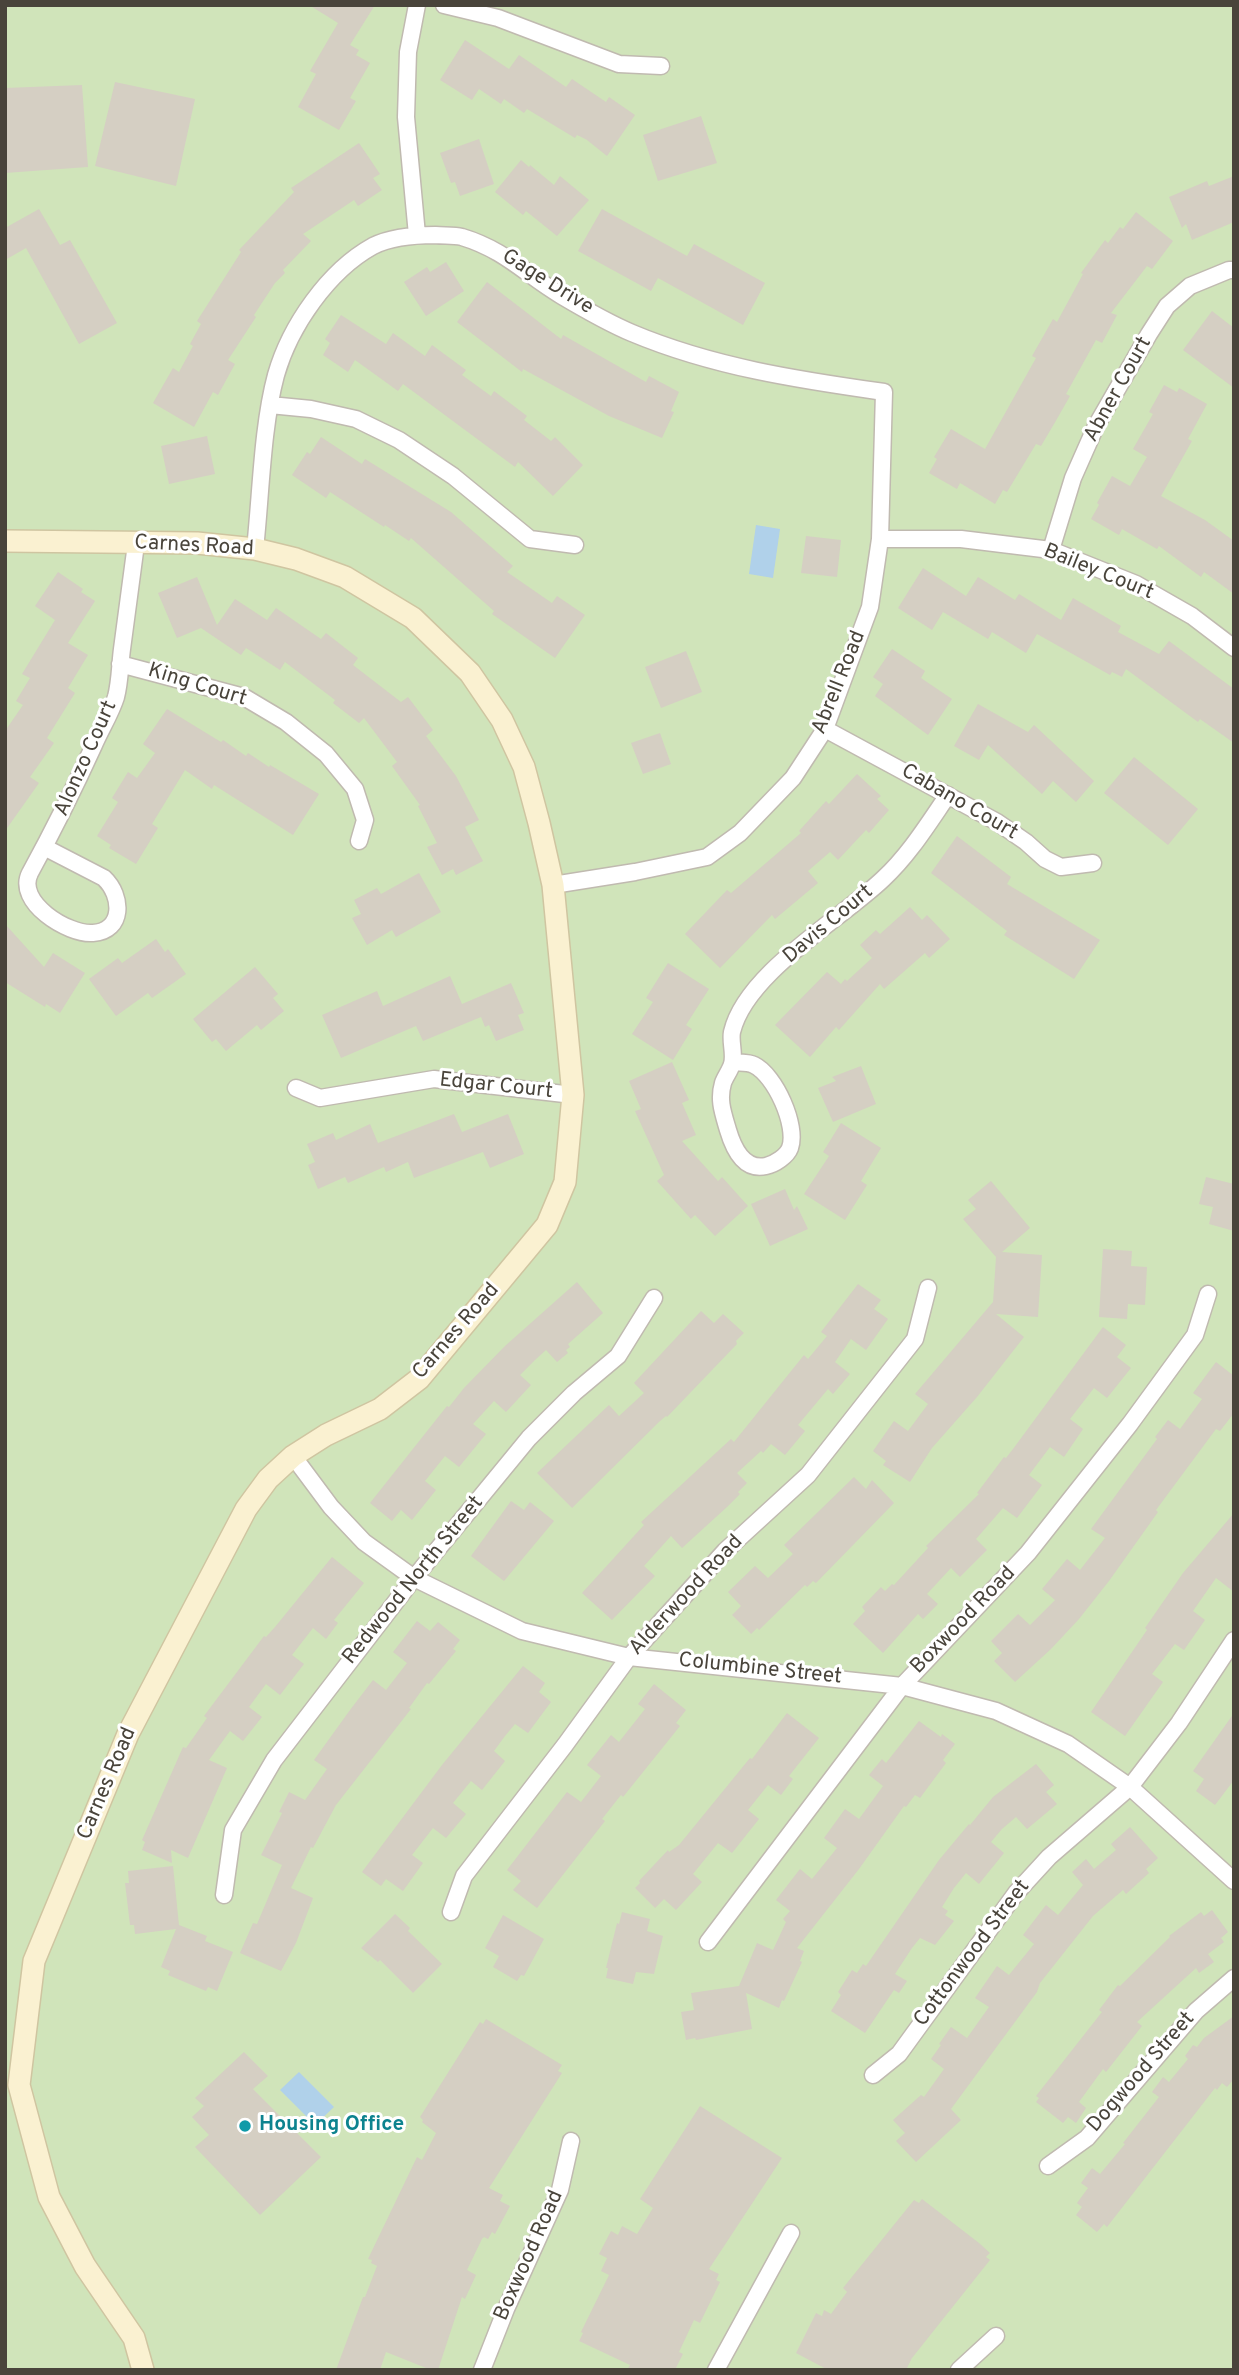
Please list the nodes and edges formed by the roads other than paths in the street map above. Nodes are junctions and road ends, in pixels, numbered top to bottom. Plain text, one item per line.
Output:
1 (417, 5) edge
2 (444, 5) edge
3 (661, 66) dead end
4 (417, 235) junction
5 (1234, 270) edge
6 (884, 393) joint
7 (270, 405) junction
8 (880, 539) junction
9 (5, 541) edge
10 (136, 544) junction
11 (575, 545) dead end
12 (255, 549) junction
13 (1051, 550) junction
14 (1227, 634) edge
15 (1234, 648) edge
16 (120, 664) junction
17 (825, 729) junction
18 (948, 795) junction
19 (359, 841) dead end
20 (44, 847) junction
21 (1093, 863) dead end
22 (552, 885) junction
23 (733, 1062) junction
24 (296, 1088) dead end
25 (573, 1095) junction
26 (928, 1288) dead end
27 (1208, 1294) dead end
28 (654, 1298) dead end
29 (293, 1456) junction
30 (414, 1578) junction
31 (1234, 1640) edge
32 (629, 1657) junction
33 (902, 1686) junction
34 (1130, 1787) junction
35 (1234, 1881) edge
36 (224, 1895) dead end
37 (451, 1912) dead end
38 (708, 1942) dead end
39 (1234, 1978) edge
40 (873, 2075) dead end
41 (571, 2141) dead end
42 (1048, 2166) dead end
43 (790, 2234) dead end
44 (996, 2336) dead end
45 (143, 2370) edge
46 (482, 2370) edge
47 (716, 2370) edge
48 (959, 2370) edge

1 - 4 street
2 - 3 street
4 - 6 street, Gage Drive
4 - 7 street, Gage Drive
5 - 13 street, Abner Court
6 - 8 street, Abrell Road
7 - 11 street
7 - 12 street, Gage Drive
8 - 13 street, Bailey Court
8 - 17 street, Abrell Road
9 - 10 street, Carnes Road
10 - 12 street, Carnes Road
10 - 16 street, Alonzo Court
12 - 22 street, Carnes Road
13 - 14 street, Bailey Court
14 - 15 street, Bailey Court
16 - 19 street, King Court
16 - 20 street, Alonzo Court
17 - 18 street, Cabano Court
17 - 22 street, Abrell Road
18 - 21 street, Cabano Court
18 - 23 street, Davis Court
20 - 20 street, Alonzo Court
22 - 25 street, Carnes Road
23 - 23 street, Davis Court
24 - 25 street, Edgar Court
25 - 29 street, Carnes Road
26 - 32 street, Alderwood Road
27 - 33 street, Boxwood Road
28 - 30 street, Redwood North Street
29 - 30 street, Columbine Street
29 - 45 street, Carnes Road
30 - 32 street, Columbine Street
30 - 36 street, Redwood North Street
31 - 34 street, Cottonwood Street
32 - 33 street, Columbine Street
32 - 37 street, Alderwood Road
33 - 34 street, Columbine Street
33 - 38 street, Boxwood Road
34 - 35 street, Columbine Street
34 - 40 street, Cottonwood Street
39 - 42 street, Dogwood Street
41 - 46 street, Boxwood Road
43 - 47 street
44 - 48 street

